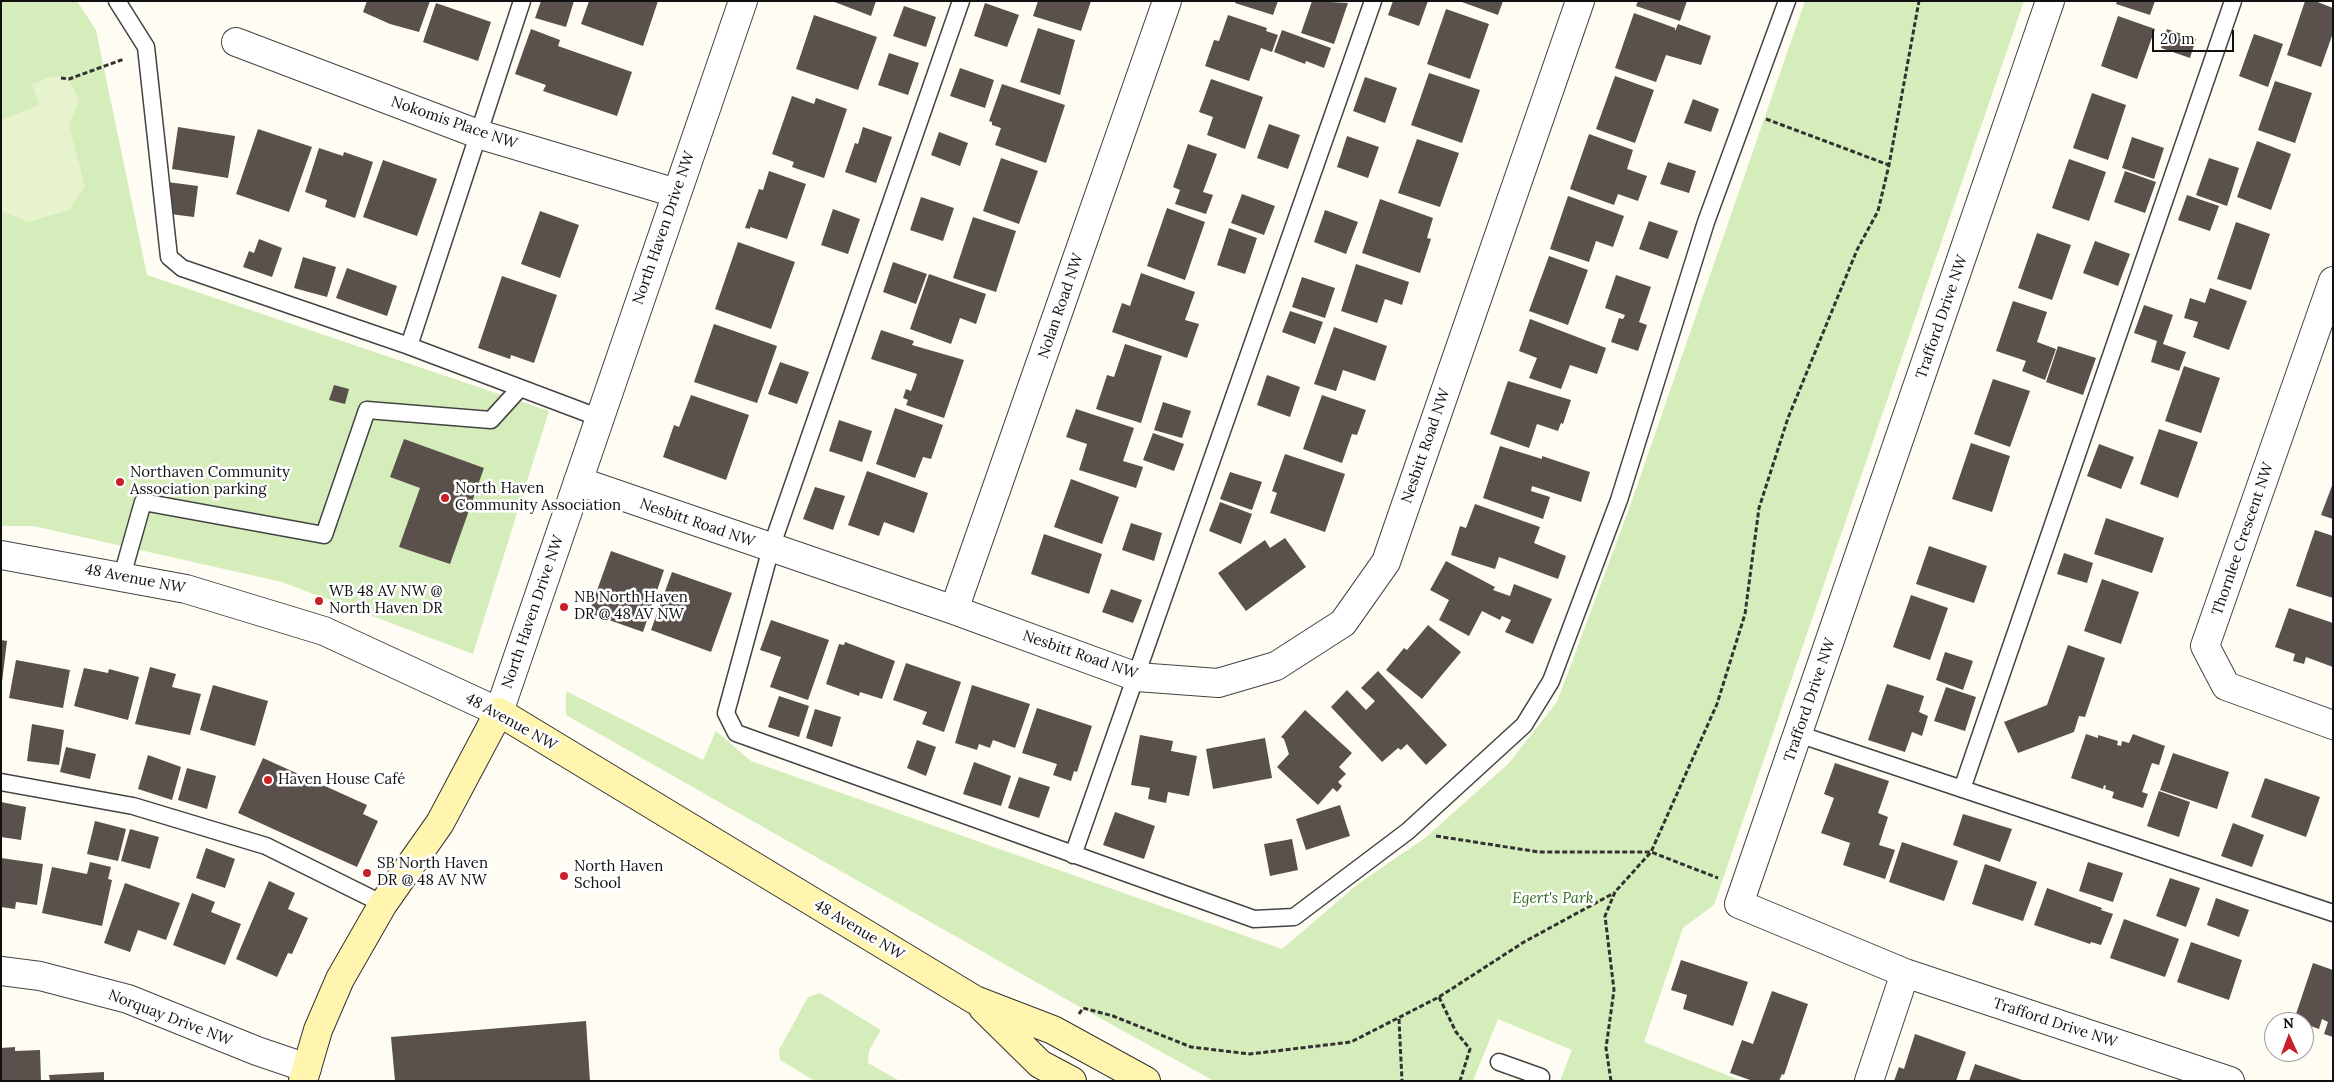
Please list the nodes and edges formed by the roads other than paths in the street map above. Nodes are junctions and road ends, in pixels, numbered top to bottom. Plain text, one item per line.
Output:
1 (117, 1) edge
2 (522, 1) edge
3 (743, 1) edge
4 (961, 1) edge
5 (1167, 1) edge
6 (1373, 1) edge
7 (1580, 1) edge
8 (1787, 1) edge
9 (2050, 1) edge
10 (2233, 1) edge
11 (236, 42) dead end
12 (478, 134) junction
13 (676, 193) junction
14 (2333, 281) edge
15 (410, 346) junction
16 (520, 388) junction
17 (600, 418) junction
18 (578, 482) junction
19 (771, 548) junction
20 (1, 555) edge
21 (122, 576) junction
22 (954, 610) junction
23 (1137, 677) junction
24 (499, 712) junction
25 (2333, 725) edge
26 (1798, 734) junction
27 (1, 782) edge
28 (1962, 789) junction
29 (1073, 855) junction
30 (383, 904) junction
31 (2333, 913) edge
32 (1, 971) edge
33 (1905, 973) junction
34 (975, 1000) junction
35 (1499, 1062) dead end
36 (305, 1074) edge
37 (1072, 1081) edge
38 (1146, 1081) edge
39 (1540, 1081) edge
40 (1869, 1081) edge
41 (2230, 1081) edge

1 - 15 lane
2 - 12 lane
3 - 13 street, North Haven Drive NW
4 - 19 lane
5 - 22 street, Nolan Road NW
6 - 23 lane
7 - 23 street, Nesbitt Road NW
8 - 29 lane
9 - 26 street, Trafford Drive NW
10 - 28 lane
11 - 12 street, Nokomis Place NW
12 - 13 street, Nokomis Place NW
12 - 15 lane
13 - 17 street, North Haven Drive NW
14 - 25 street, Thornlee Crescent NW
15 - 16 lane
16 - 17 lane
16 - 21 lane
17 - 18 street, North Haven Drive NW
18 - 19 street, Nesbitt Road NW
18 - 24 street, North Haven Drive NW
19 - 22 street, Nesbitt Road NW
19 - 29 lane
20 - 21 street, 48 Avenue NW
21 - 24 street, 48 Avenue NW
22 - 23 street, Nesbitt Road NW
23 - 29 lane
24 - 30 street, North Haven Drive NW
24 - 34 street, 48 Avenue NW
26 - 28 lane
26 - 33 street, Trafford Drive NW
27 - 30 lane
28 - 31 lane
30 - 36 street, North Haven Drive NW
32 - 36 street, Norquay Drive NW
33 - 40 street
33 - 41 street, Trafford Drive NW
34 - 37 street, 48 Avenue NW
34 - 38 street, 48 Avenue NW
35 - 39 lane

